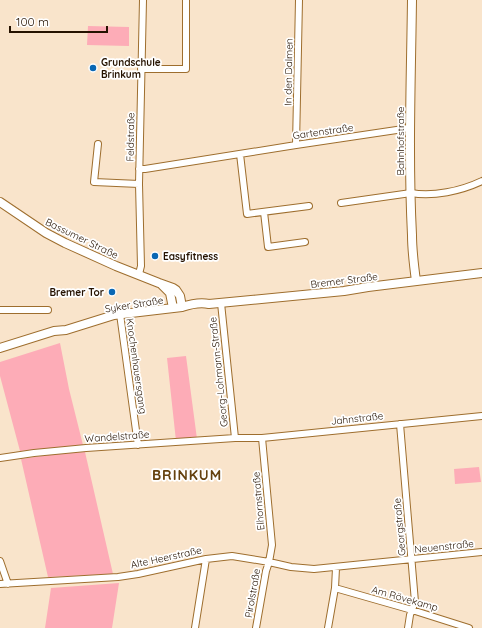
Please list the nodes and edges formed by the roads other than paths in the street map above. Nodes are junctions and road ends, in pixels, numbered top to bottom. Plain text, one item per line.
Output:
1 (143, 0) edge
2 (186, 0) edge
3 (299, 0) edge
4 (412, 0) edge
5 (141, 69) junction
6 (410, 128) junction
7 (98, 144) dead end
8 (296, 145) junction
9 (240, 154) junction
10 (139, 169) junction
11 (482, 182) edge
12 (139, 184) junction
13 (411, 194) junction
14 (0, 202) edge
15 (341, 203) dead end
16 (308, 206) dead end
17 (264, 212) junction
18 (305, 242) dead end
19 (482, 273) edge
20 (139, 274) junction
21 (416, 281) junction
22 (159, 283) junction
23 (220, 303) junction
24 (182, 307) junction
25 (173, 308) junction
26 (0, 310) edge
27 (48, 310) dead end
28 (120, 314) junction
29 (66, 330) junction
30 (0, 348) edge
31 (0, 354) edge
32 (482, 416) edge
33 (400, 424) junction
34 (235, 438) junction
35 (262, 438) junction
36 (138, 445) junction
37 (0, 458) edge
38 (482, 552) edge
39 (206, 559) junction
40 (412, 559) junction
41 (0, 560) edge
42 (269, 562) junction
43 (336, 568) junction
44 (0, 584) edge
45 (8, 584) junction
46 (335, 588) junction
47 (412, 610) junction
48 (195, 628) edge
49 (256, 628) edge
50 (328, 628) edge
51 (408, 628) edge
52 (469, 628) edge

1 - 5 street, Feldstraße
2 - 5 street
3 - 8 street, In den Dalmen
4 - 6 street, Bahnhofstraße
5 - 10 street, Feldstraße
6 - 8 street, Gartenstraße
6 - 13 street, Bahnhofstraße
7 - 12 street
8 - 9 street, Gartenstraße
9 - 10 street, Gartenstraße
9 - 17 street
10 - 12 street, Feldstraße
11 - 13 street
12 - 20 street, Feldstraße
13 - 15 street
13 - 21 street, Bahnhofstraße
14 - 20 street, Bassumer Straße
16 - 17 street
17 - 18 street
19 - 21 street, Bremer Straße
20 - 22 street, Bassumer Straße
21 - 23 street, Bremer Straße
22 - 24 street, Bassumer Straße
22 - 25 street, Bassumer Straße
23 - 24 street, Bremer Straße
23 - 34 street, Georg-Lohmann-Straße
24 - 25 street, Syker Straße
25 - 28 street, Syker Straße
26 - 27 street
28 - 29 street, Syker Straße
28 - 36 street, Knochenhauersgang
29 - 30 street, Syker Straße
29 - 31 street, Syker Straße
32 - 33 street, Jahnstraße
33 - 35 street, Jahnstraße
33 - 40 street, Georgstraße
34 - 35 street, Jahnstraße
34 - 36 street, Wandelstraße
35 - 42 street, Elhornstraße
36 - 37 street, Wandelstraße
38 - 40 street, Neuenstraße
39 - 42 street, Alte Heerstraße
39 - 45 street, Alte Heerstraße
39 - 48 street
40 - 43 street, Neuenstraße
40 - 47 street, Georgstraße
41 - 45 street
42 - 43 street, Alte Heerstraße
42 - 49 street, Pirolstraße
43 - 46 street
44 - 45 street, Alte Heerstraße
46 - 47 street, Am Rövekamp
46 - 50 street
47 - 51 street, Georgstraße
47 - 52 street, Am Rövekamp

